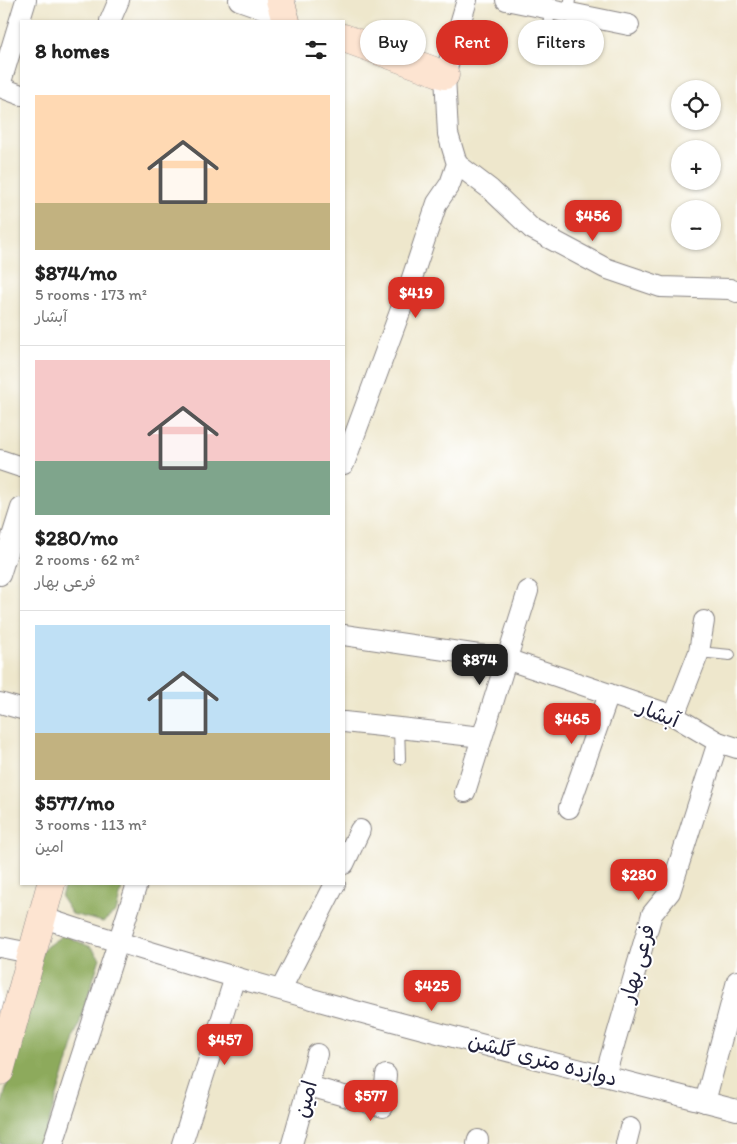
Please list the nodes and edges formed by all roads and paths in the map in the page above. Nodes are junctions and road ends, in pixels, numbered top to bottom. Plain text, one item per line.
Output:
1 (26, 0) edge
2 (119, 0) edge
3 (239, 0) edge
4 (467, 0) edge
5 (506, 0) edge
6 (563, 7) edge
7 (288, 15) edge
8 (110, 20) edge
9 (557, 20) edge
10 (630, 24) dead end
11 (345, 38) edge
12 (445, 75) junction
13 (0, 86) edge
14 (20, 95) edge
15 (457, 164) junction
16 (737, 292) edge
17 (0, 460) edge
18 (345, 461) edge
19 (20, 467) edge
20 (20, 511) edge
21 (0, 575) edge
22 (528, 591) dead end
23 (704, 621) dead end
24 (345, 635) edge
25 (699, 652) junction
26 (730, 655) dead end
27 (506, 659) junction
28 (609, 694) junction
29 (0, 703) edge
30 (20, 709) edge
31 (674, 716) junction
32 (345, 722) edge
33 (399, 728) junction
34 (482, 737) junction
35 (718, 742) junction
36 (737, 748) edge
37 (400, 759) dead end
38 (465, 792) dead end
39 (569, 808) dead end
40 (360, 830) dead end
41 (345, 862) edge
42 (51, 885) edge
43 (137, 885) edge
44 (334, 885) edge
45 (41, 917) junction
46 (118, 942) junction
47 (0, 947) edge
48 (30, 953) junction
49 (236, 977) junction
50 (737, 981) edge
51 (281, 989) junction
52 (317, 1054) dead end
53 (0, 1071) edge
54 (386, 1075) dead end
55 (605, 1076) junction
56 (309, 1086) junction
57 (706, 1102) junction
58 (737, 1110) edge
59 (53, 1144) edge
60 (182, 1144) edge
61 (292, 1144) edge

1 - 13 street
2 - 8 street
3 - 7 street
4 - 12 street
5 - 6 street
6 - 9 lane
6 - 10 street
11 - 12 street
12 - 15 street
13 - 14 street
15 - 16 street
15 - 18 street
17 - 19 street
20 - 21 street
22 - 27 street
23 - 25 street
24 - 27 street, آبشار
25 - 26 lane
25 - 31 street
27 - 28 street, آبشار
27 - 34 street
28 - 31 street, آبشار
28 - 39 street
29 - 30 street
31 - 35 street, آبشار
32 - 33 street
33 - 34 street
33 - 37 lane
34 - 38 street
35 - 36 street, آبشار
35 - 55 street, فرعی بهار
40 - 41 street
42 - 45 street
43 - 46 street
44 - 51 street
45 - 46 street, دوازده متری گلشن
45 - 48 street
46 - 49 street, دوازده متری گلشن
46 - 59 street
47 - 48 street
48 - 53 street
49 - 51 street, دوازده متری گلشن
49 - 60 street
50 - 57 street
51 - 55 street, دوازده متری گلشن
52 - 56 street, امین
54 - 56 street
55 - 57 street, دوازده متری گلشن
56 - 61 street, امین
57 - 58 street, دوازده متری گلشن

